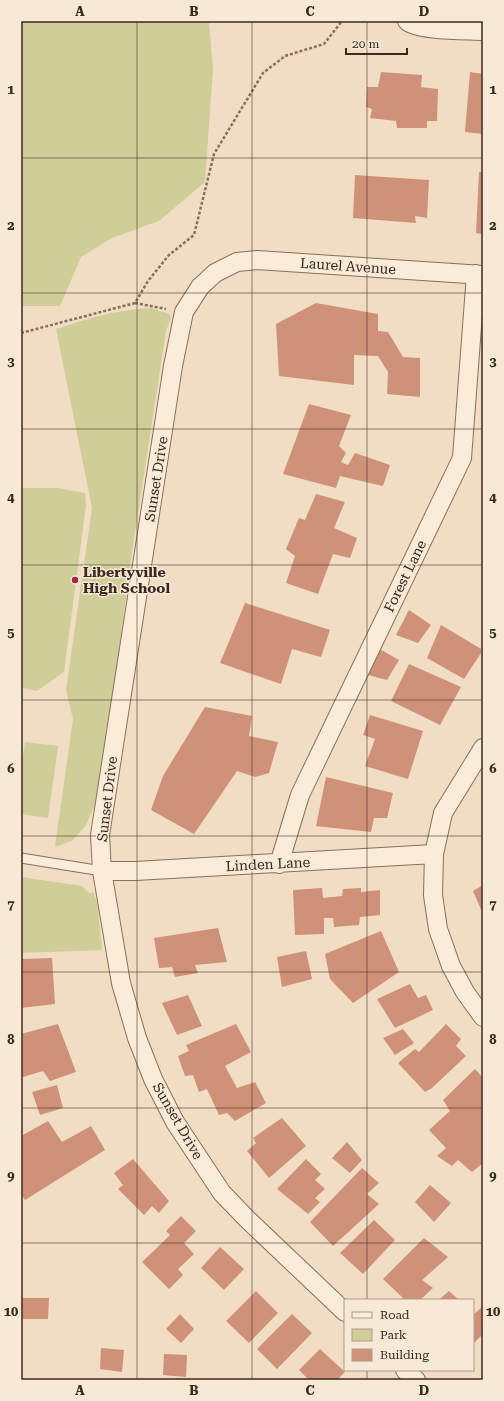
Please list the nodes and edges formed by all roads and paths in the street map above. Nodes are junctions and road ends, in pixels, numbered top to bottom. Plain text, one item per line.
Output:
1 (342, 21) edge
2 (407, 21) edge
3 (483, 31) edge
4 (215, 273) joint
5 (479, 275) edge
6 (135, 303) junction
7 (184, 312) junction
8 (21, 333) edge
9 (483, 748) edge
10 (434, 854) junction
11 (21, 858) edge
12 (279, 864) junction
13 (102, 871) junction
14 (483, 1017) edge
15 (344, 1311) edge
16 (406, 1371) edge
17 (416, 1380) edge

1 - 6 path
2 - 3 street
4 - 5 street, Laurel Avenue
4 - 7 street, Sunset Drive
5 - 12 street, Forest Lane
6 - 7 path
6 - 8 path
7 - 13 street, Sunset Drive
9 - 10 street
10 - 12 street, Linden Lane
10 - 14 street
11 - 13 lane
12 - 13 street, Linden Lane
13 - 15 street, Sunset Drive
16 - 17 street

